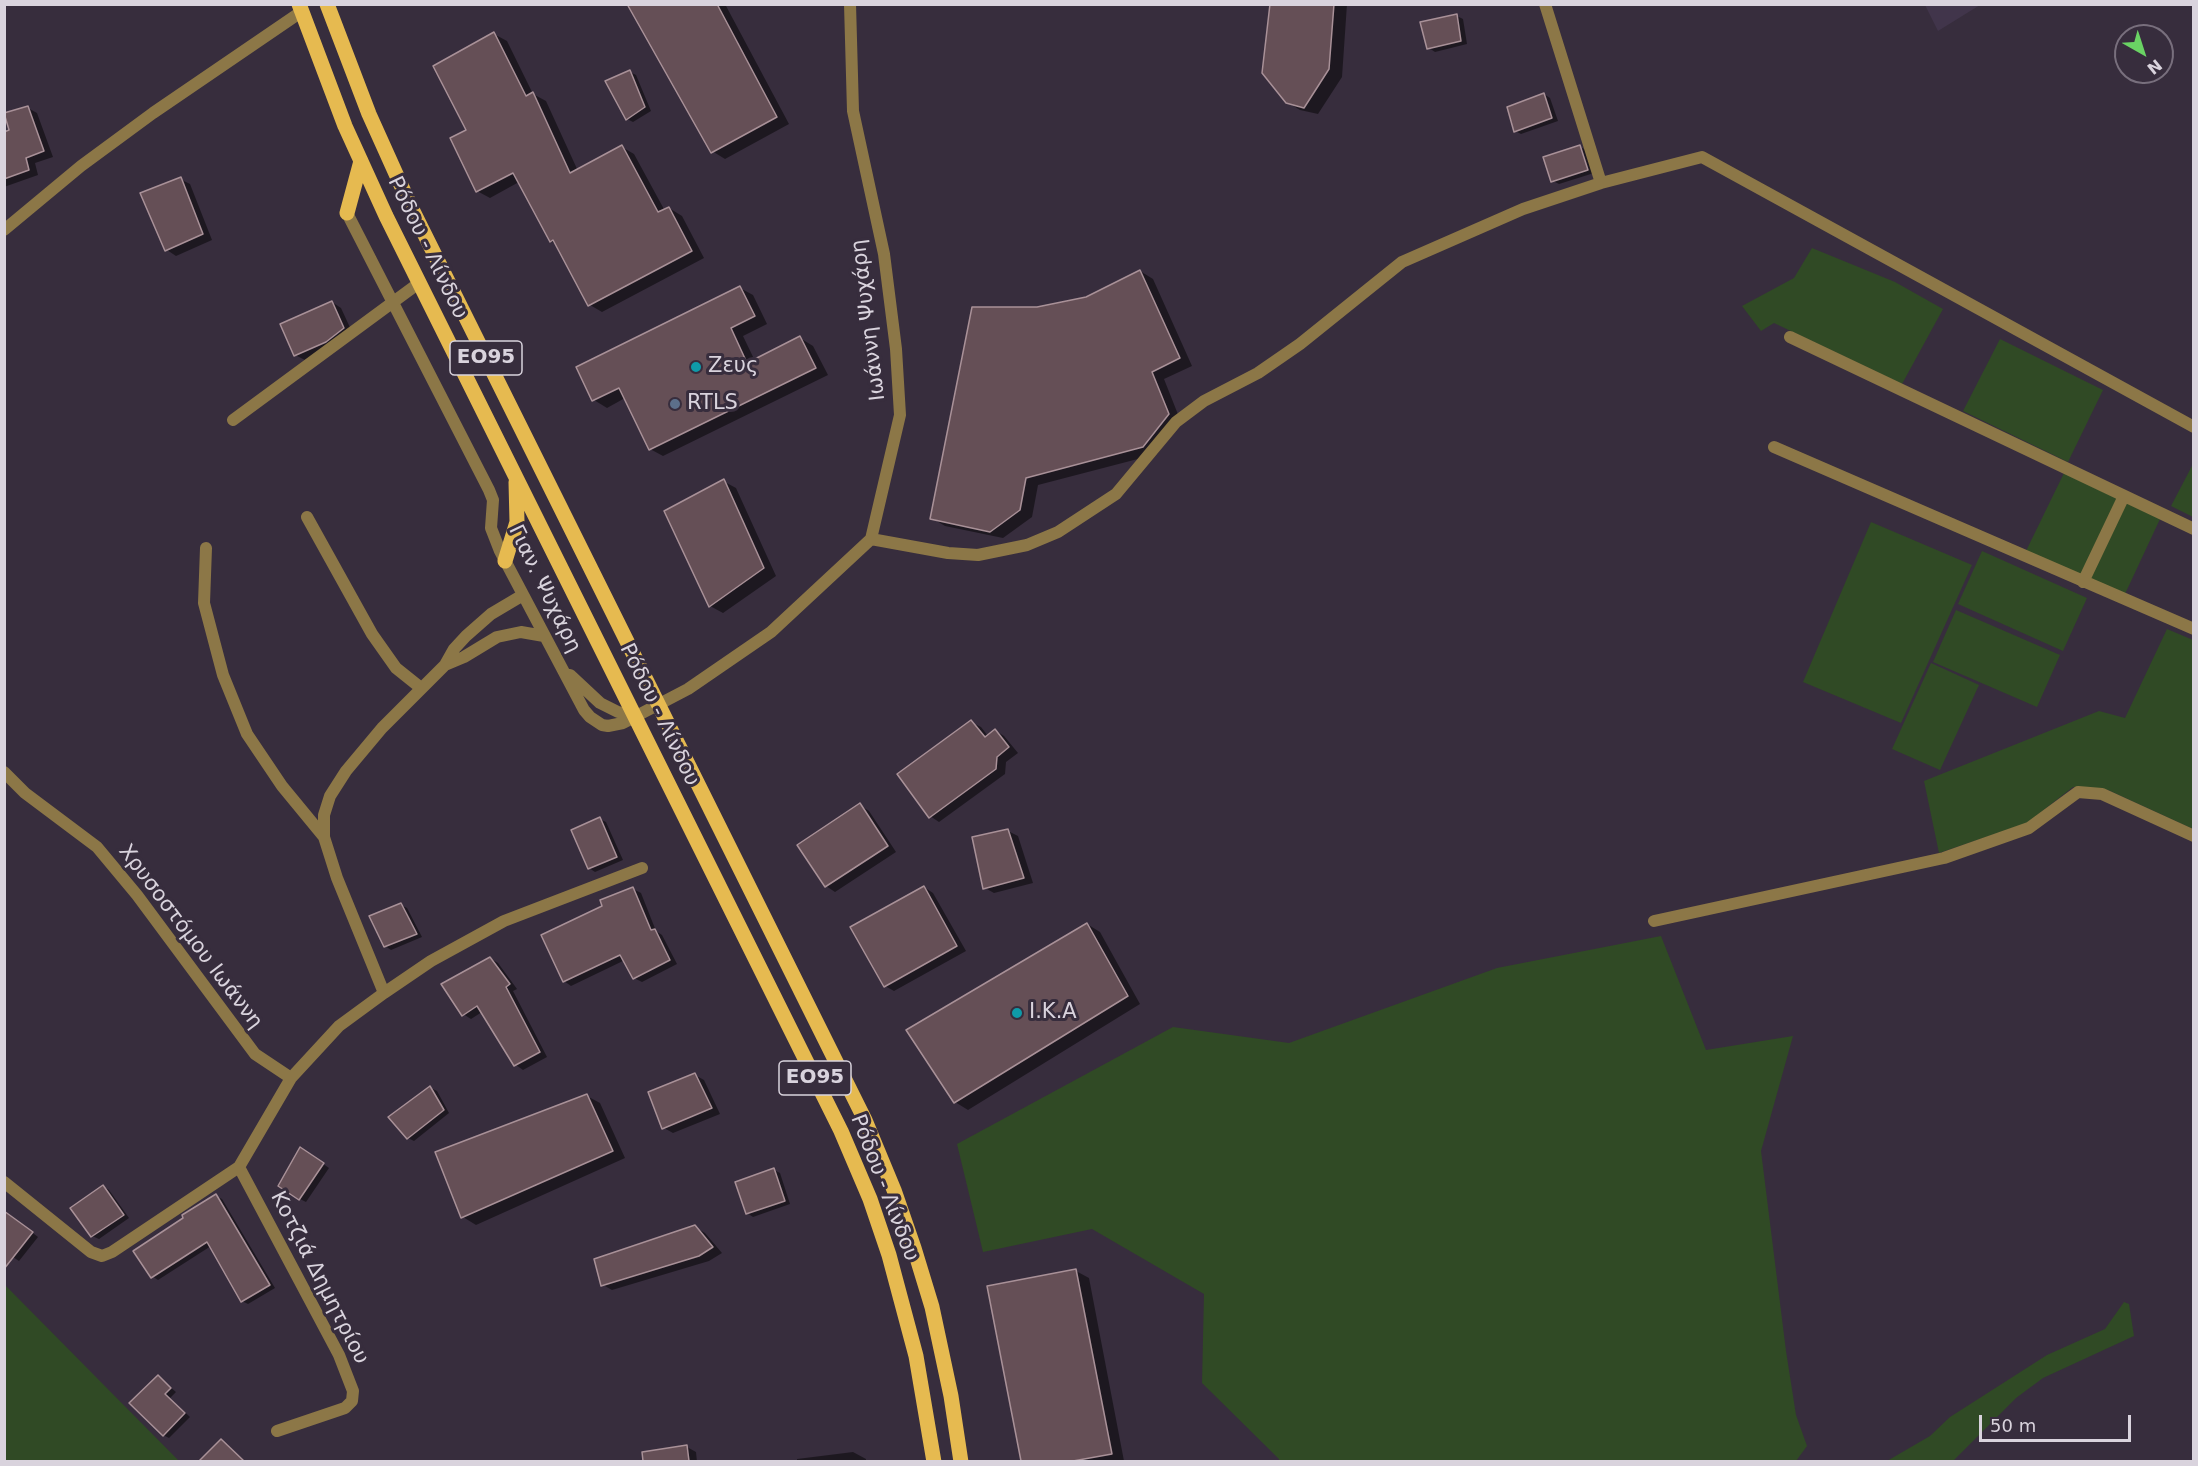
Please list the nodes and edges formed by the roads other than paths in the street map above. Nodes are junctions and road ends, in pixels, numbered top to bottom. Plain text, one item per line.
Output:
1 (327, 4) edge
2 (850, 4) edge
3 (1545, 4) edge
4 (300, 8) edge
5 (361, 161) junction
6 (1601, 183) junction
7 (346, 213) joint
8 (4, 230) edge
9 (419, 283) junction
10 (392, 302) junction
11 (1790, 337) dead end
12 (233, 420) dead end
13 (2193, 427) edge
14 (1774, 447) dead end
15 (515, 473) junction
16 (2124, 496) junction
17 (307, 517) dead end
18 (2193, 529) edge
19 (871, 539) junction
20 (206, 548) dead end
21 (505, 561) junction
22 (2083, 582) junction
23 (523, 595) junction
24 (2193, 629) edge
25 (544, 636) junction
26 (556, 659) junction
27 (445, 664) junction
28 (421, 688) junction
29 (659, 705) junction
30 (636, 716) junction
31 (4, 772) edge
32 (2193, 836) edge
33 (324, 837) junction
34 (642, 868) dead end
35 (1654, 921) dead end
36 (384, 993) junction
37 (291, 1078) junction
38 (239, 1167) junction
39 (4, 1182) edge
40 (277, 1431) dead end
41 (934, 1461) edge
42 (961, 1461) edge

1 - 29 main road, Ρόδου - Λίνδου / ΕΟ95
2 - 19 street, Ιωάννη Ψυχάρη
3 - 6 street
4 - 5 main road, Ρόδου - Λίνδου / ΕΟ95
4 - 8 street
5 - 7 main road
5 - 9 main road, Ρόδου - Λίνδου / ΕΟ95
6 - 13 street
6 - 19 street
7 - 10 street, Γιαν. Ψυχάρη
9 - 10 street
9 - 15 main road, Ρόδου - Λίνδου / ΕΟ95
10 - 12 street
10 - 21 street, Γιαν. Ψυχάρη
11 - 16 street
14 - 22 street
15 - 21 main road
15 - 30 main road, Ρόδου - Λίνδου / ΕΟ95
16 - 18 street
16 - 22 street
17 - 28 street
19 - 29 street
20 - 33 street
21 - 23 street, Γιαν. Ψυχάρη
22 - 24 street
23 - 25 street, Γιαν. Ψυχάρη
23 - 27 street
25 - 26 street, Γιαν. Ψυχάρη
25 - 27 street
26 - 30 street
26 - 30 street, Γιαν. Ψυχάρη
27 - 28 street
28 - 33 street
29 - 30 street, Γιαν. Ψυχάρη
29 - 42 main road, Ρόδου - Λίνδου / ΕΟ95
30 - 41 main road, Ρόδου - Λίνδου / ΕΟ95
31 - 37 street, Χρυσοστόμου Ιωάννη
32 - 35 street
33 - 36 street
34 - 36 street
36 - 37 street
37 - 38 street
38 - 39 street
38 - 40 street, Κοτζιά Δημητρίου

